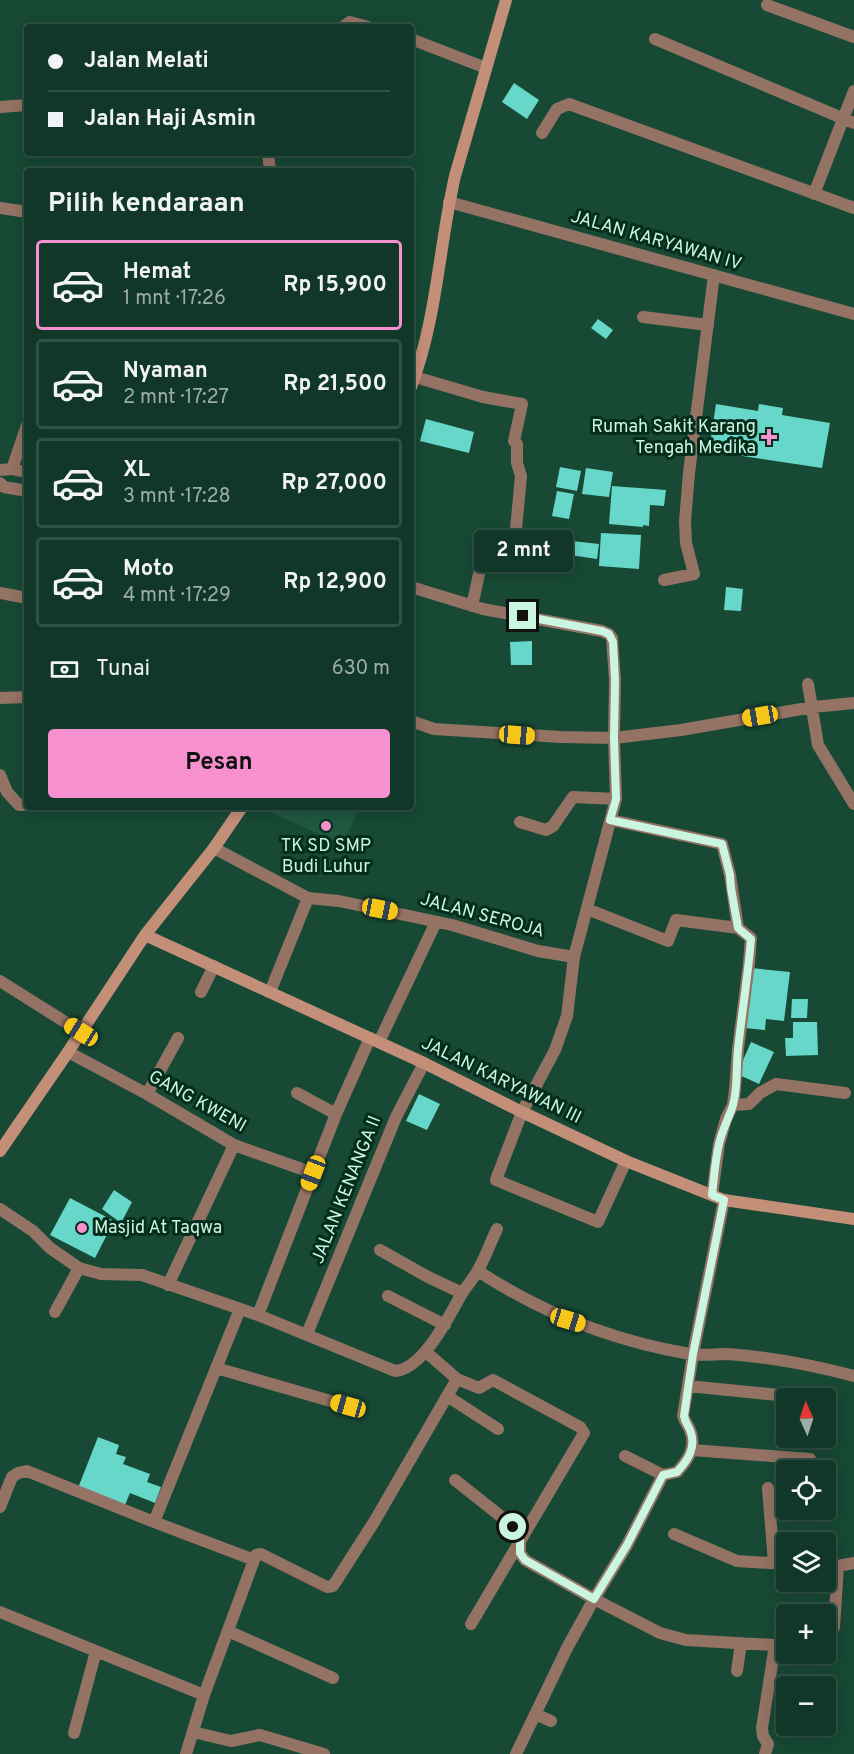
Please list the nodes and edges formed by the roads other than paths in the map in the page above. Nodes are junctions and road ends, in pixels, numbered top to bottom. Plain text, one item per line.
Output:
1 (506, 0) edge
2 (767, 5) dead end
3 (854, 37) edge
4 (655, 39) dead end
5 (414, 40) edge
6 (486, 68) junction
7 (854, 92) edge
8 (24, 105) edge
9 (0, 107) edge
10 (848, 121) edge
11 (542, 133) dead end
12 (814, 194) junction
13 (449, 202) junction
14 (0, 208) edge
15 (854, 208) edge
16 (24, 212) edge
17 (714, 275) junction
18 (854, 314) edge
19 (643, 317) dead end
20 (708, 325) junction
21 (414, 378) edge
22 (414, 382) edge
23 (24, 431) edge
24 (6, 470) edge
25 (24, 472) edge
26 (0, 483) edge
27 (24, 490) edge
28 (514, 550) junction
29 (564, 559) dead end
30 (664, 580) dead end
31 (414, 588) edge
32 (0, 593) edge
33 (24, 597) edge
34 (472, 606) junction
35 (808, 684) dead end
36 (24, 697) edge
37 (0, 698) edge
38 (854, 703) edge
39 (813, 707) junction
40 (414, 722) edge
41 (614, 738) junction
42 (0, 775) edge
43 (616, 799) junction
44 (854, 804) edge
45 (24, 805) edge
46 (240, 810) edge
47 (610, 820) junction
48 (520, 822) dead end
49 (214, 848) junction
50 (308, 898) junction
51 (587, 909) junction
52 (436, 922) junction
53 (738, 928) junction
54 (145, 934) junction
55 (574, 957) junction
56 (214, 966) junction
57 (0, 981) edge
58 (201, 992) dead end
59 (270, 992) junction
60 (81, 1032) junction
61 (178, 1038) dead end
62 (374, 1040) junction
63 (68, 1052) junction
64 (424, 1063) junction
65 (845, 1093) dead end
66 (147, 1094) junction
67 (297, 1094) dead end
68 (733, 1105) junction
69 (522, 1112) junction
70 (336, 1114) junction
71 (234, 1145) junction
72 (0, 1151) edge
73 (626, 1161) junction
74 (313, 1173) junction
75 (718, 1198) junction
76 (0, 1209) edge
77 (854, 1219) edge
78 (497, 1229) dead end
79 (380, 1250) dead end
80 (79, 1268) junction
81 (478, 1271) junction
82 (168, 1285) junction
83 (462, 1293) junction
84 (388, 1296) dead end
85 (240, 1309) junction
86 (55, 1312) dead end
87 (258, 1315) junction
88 (445, 1325) junction
89 (307, 1334) junction
90 (426, 1352) junction
91 (693, 1354) junction
92 (216, 1368) junction
93 (854, 1376) edge
94 (456, 1379) junction
95 (688, 1386) junction
96 (776, 1395) edge
97 (447, 1396) junction
98 (348, 1406) dead end
99 (498, 1430) dead end
100 (692, 1450) junction
101 (625, 1456) dead end
102 (810, 1459) dead end
103 (663, 1475) junction
104 (455, 1480) dead end
105 (768, 1488) dead end
106 (0, 1507) edge
107 (154, 1522) junction
108 (674, 1534) dead end
109 (776, 1538) edge
110 (520, 1539) junction
111 (254, 1560) junction
112 (776, 1563) edge
113 (854, 1563) edge
114 (838, 1566) joint
115 (594, 1599) junction
116 (836, 1604) edge
117 (0, 1612) edge
118 (471, 1624) dead end
119 (228, 1631) junction
120 (741, 1643) junction
121 (776, 1643) edge
122 (96, 1651) junction
123 (776, 1662) edge
124 (736, 1671) dead end
125 (333, 1678) dead end
126 (204, 1695) junction
127 (535, 1714) junction
128 (551, 1721) dead end
129 (193, 1732) junction
130 (74, 1733) dead end
131 (186, 1754) edge
132 (324, 1754) edge
133 (516, 1754) edge
134 (765, 1754) edge

1 - 6 main road
2 - 3 street
4 - 10 street
5 - 6 street
6 - 13 main road
7 - 10 street
8 - 9 street
10 - 12 street
11 - 12 street
12 - 15 street
13 - 17 street, JALAN KARYAWAN IV
13 - 21 main road
14 - 16 street
17 - 18 street, JALAN KARYAWAN IV
17 - 20 street
19 - 20 street
20 - 30 street
22 - 28 street
23 - 24 street
24 - 25 street
26 - 27 street
28 - 29 street
28 - 34 street
31 - 34 street
32 - 33 street
34 - 41 street
35 - 39 street
36 - 37 street
38 - 39 street
39 - 41 street
39 - 44 street
40 - 41 street
41 - 43 street
42 - 45 street
43 - 47 street
43 - 48 street
46 - 49 main road
47 - 51 street
47 - 53 street
49 - 50 street, JALAN SEROJA
49 - 54 main road
50 - 52 street, JALAN SEROJA
50 - 59 street
51 - 53 street
51 - 55 street
52 - 55 street, JALAN SEROJA
52 - 62 street
53 - 68 street
54 - 56 main road, JALAN KARYAWAN III
54 - 60 main road
55 - 69 street
56 - 58 street
56 - 59 main road, JALAN KARYAWAN III
57 - 60 street
59 - 62 main road, JALAN KARYAWAN III
60 - 63 main road
61 - 66 street
62 - 64 main road, JALAN KARYAWAN III
62 - 70 street
63 - 66 street, GANG KWENI
63 - 72 main road
64 - 69 main road, JALAN KARYAWAN III
64 - 89 street, JALAN KENANGA II
65 - 68 street
66 - 71 street, GANG KWENI
67 - 70 street
68 - 75 street
69 - 73 main road, JALAN KARYAWAN III
69 - 73 street
70 - 74 street
71 - 74 street, GANG KWENI
71 - 82 street
73 - 75 main road, JALAN KARYAWAN III
74 - 87 street
75 - 77 main road, JALAN KARYAWAN III
75 - 91 street
76 - 80 street
78 - 81 street
79 - 83 street
80 - 82 street
80 - 86 street
81 - 83 street
81 - 91 street
82 - 85 street
83 - 88 street
84 - 88 street
85 - 87 street
85 - 92 street
87 - 89 street
88 - 90 street
89 - 90 street
90 - 94 street
91 - 93 street
91 - 95 street
92 - 98 street
92 - 107 street
94 - 97 street
94 - 110 street
95 - 96 street
95 - 100 street
97 - 99 street
97 - 111 street
100 - 102 street
100 - 103 street
101 - 103 street
103 - 115 street
104 - 110 street
105 - 109 street
106 - 107 street
107 - 111 street
108 - 112 street
110 - 115 street
110 - 118 street
111 - 119 street
113 - 114 street
114 - 116 street
115 - 120 street
115 - 127 street
117 - 122 street
119 - 125 street
119 - 126 street
120 - 121 street
120 - 124 street
122 - 126 street
122 - 130 street
123 - 134 street
126 - 129 street
127 - 128 street
127 - 133 street
129 - 131 street
129 - 132 street

